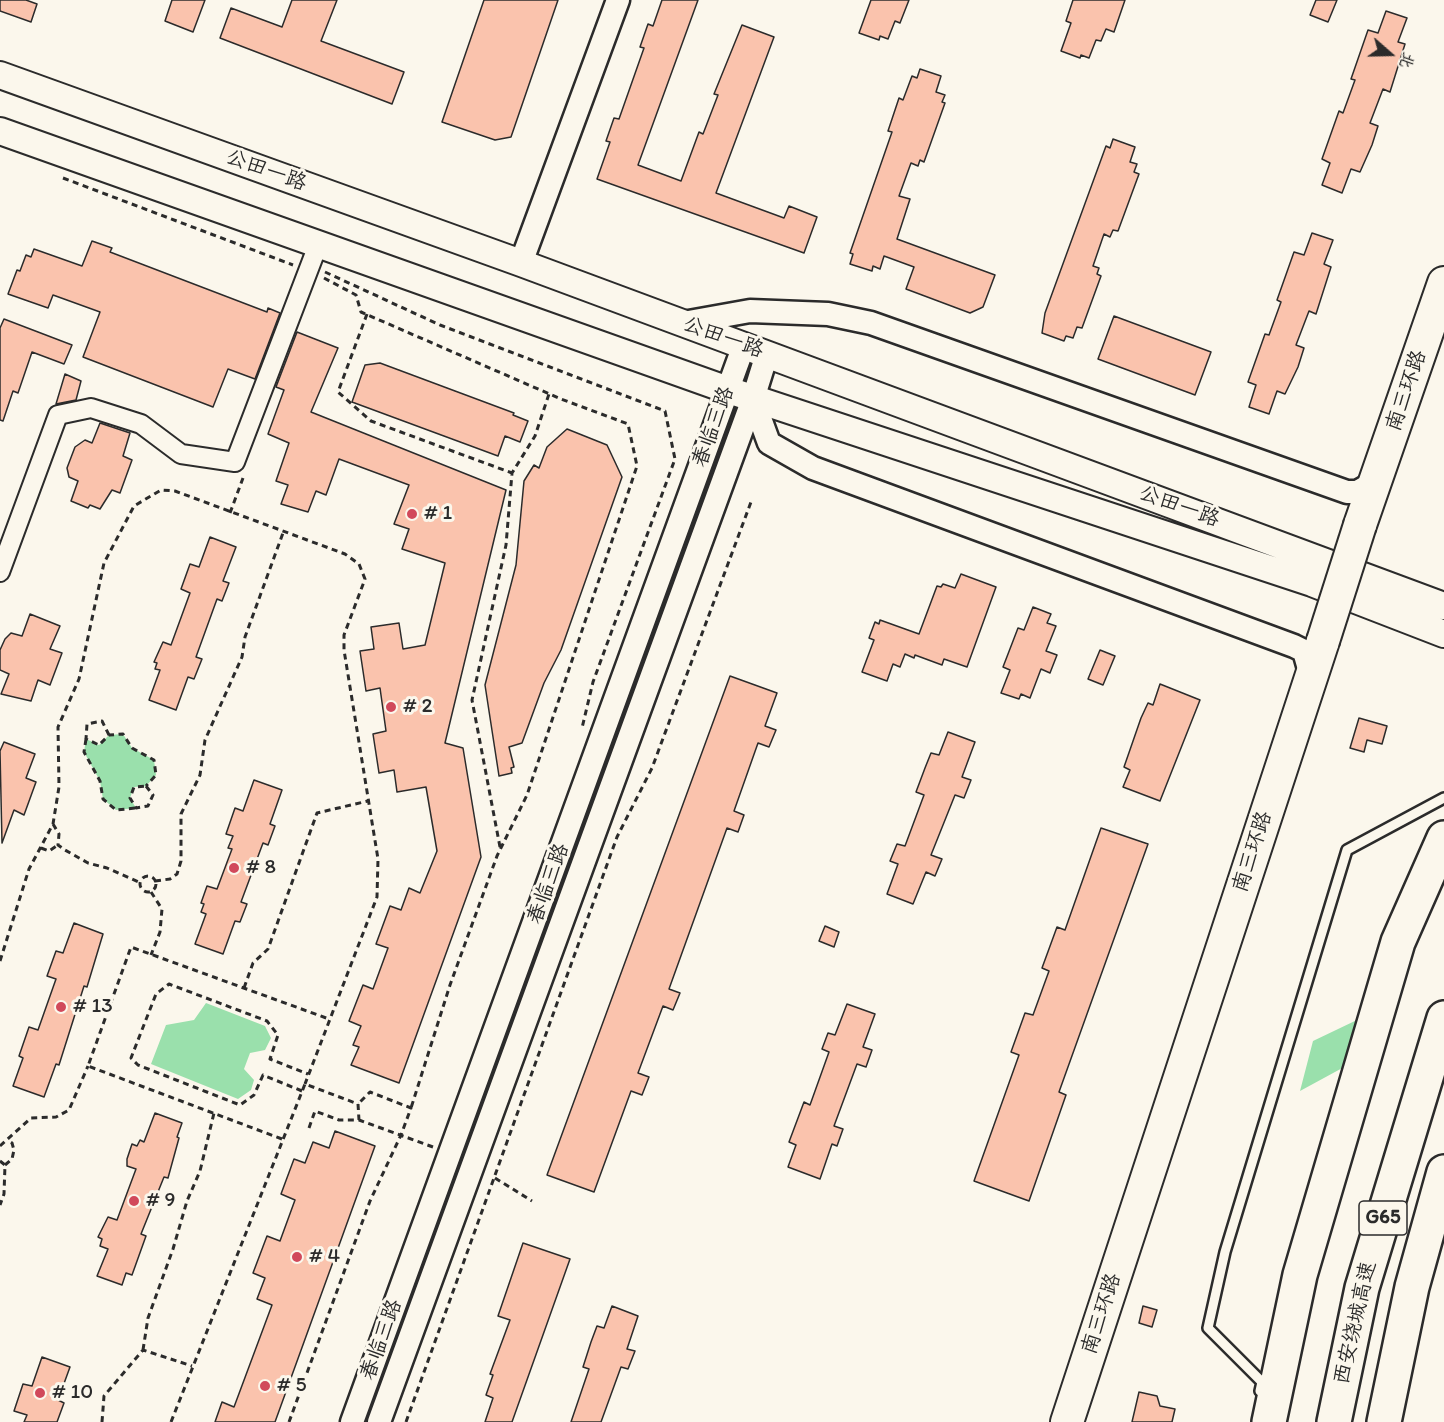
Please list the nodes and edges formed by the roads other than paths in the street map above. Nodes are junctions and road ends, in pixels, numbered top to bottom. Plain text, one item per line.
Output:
1 (618, 0) edge
2 (0, 75) edge
3 (0, 131) edge
4 (310, 262) junction
5 (521, 263) junction
6 (1444, 283) edge
7 (683, 323) junction
8 (755, 350) junction
9 (728, 390) junction
10 (753, 399) junction
11 (1375, 482) junction
12 (0, 572) edge
13 (1444, 606) edge
14 (1444, 634) edge
15 (1311, 676) junction
16 (1444, 798) edge
17 (1444, 838) edge
18 (1444, 1018) edge
19 (1444, 1172) edge
20 (1288, 1332) junction
21 (1262, 1382) junction
22 (1263, 1412) edge
23 (352, 1422) edge
24 (379, 1422) edge
25 (1067, 1422) edge
26 (1334, 1422) edge
27 (1384, 1422) edge

1 - 5 street
2 - 5 main road, 公田一路
3 - 4 main road, 公田一路
4 - 9 main road, 公田一路
4 - 12 street
5 - 7 main road, 公田一路
6 - 11 highway, 南三环路
7 - 8 main road, 公田一路
7 - 11 street
8 - 9 street, 春临三路
8 - 10 street, 春临三路
8 - 13 main road, 公田一路
9 - 10 main road, 公田一路
9 - 23 street, 春临三路
10 - 14 main road, 公田一路
10 - 15 street
10 - 24 street, 春临三路
11 - 15 highway, 南三环路, bridge
15 - 25 highway, 南三环路
16 - 21 lane
17 - 20 highway
18 - 26 highway, 西安绕城高速 / G65
19 - 27 highway, G65
20 - 21 lane
20 - 22 highway
21 - 22 lane

